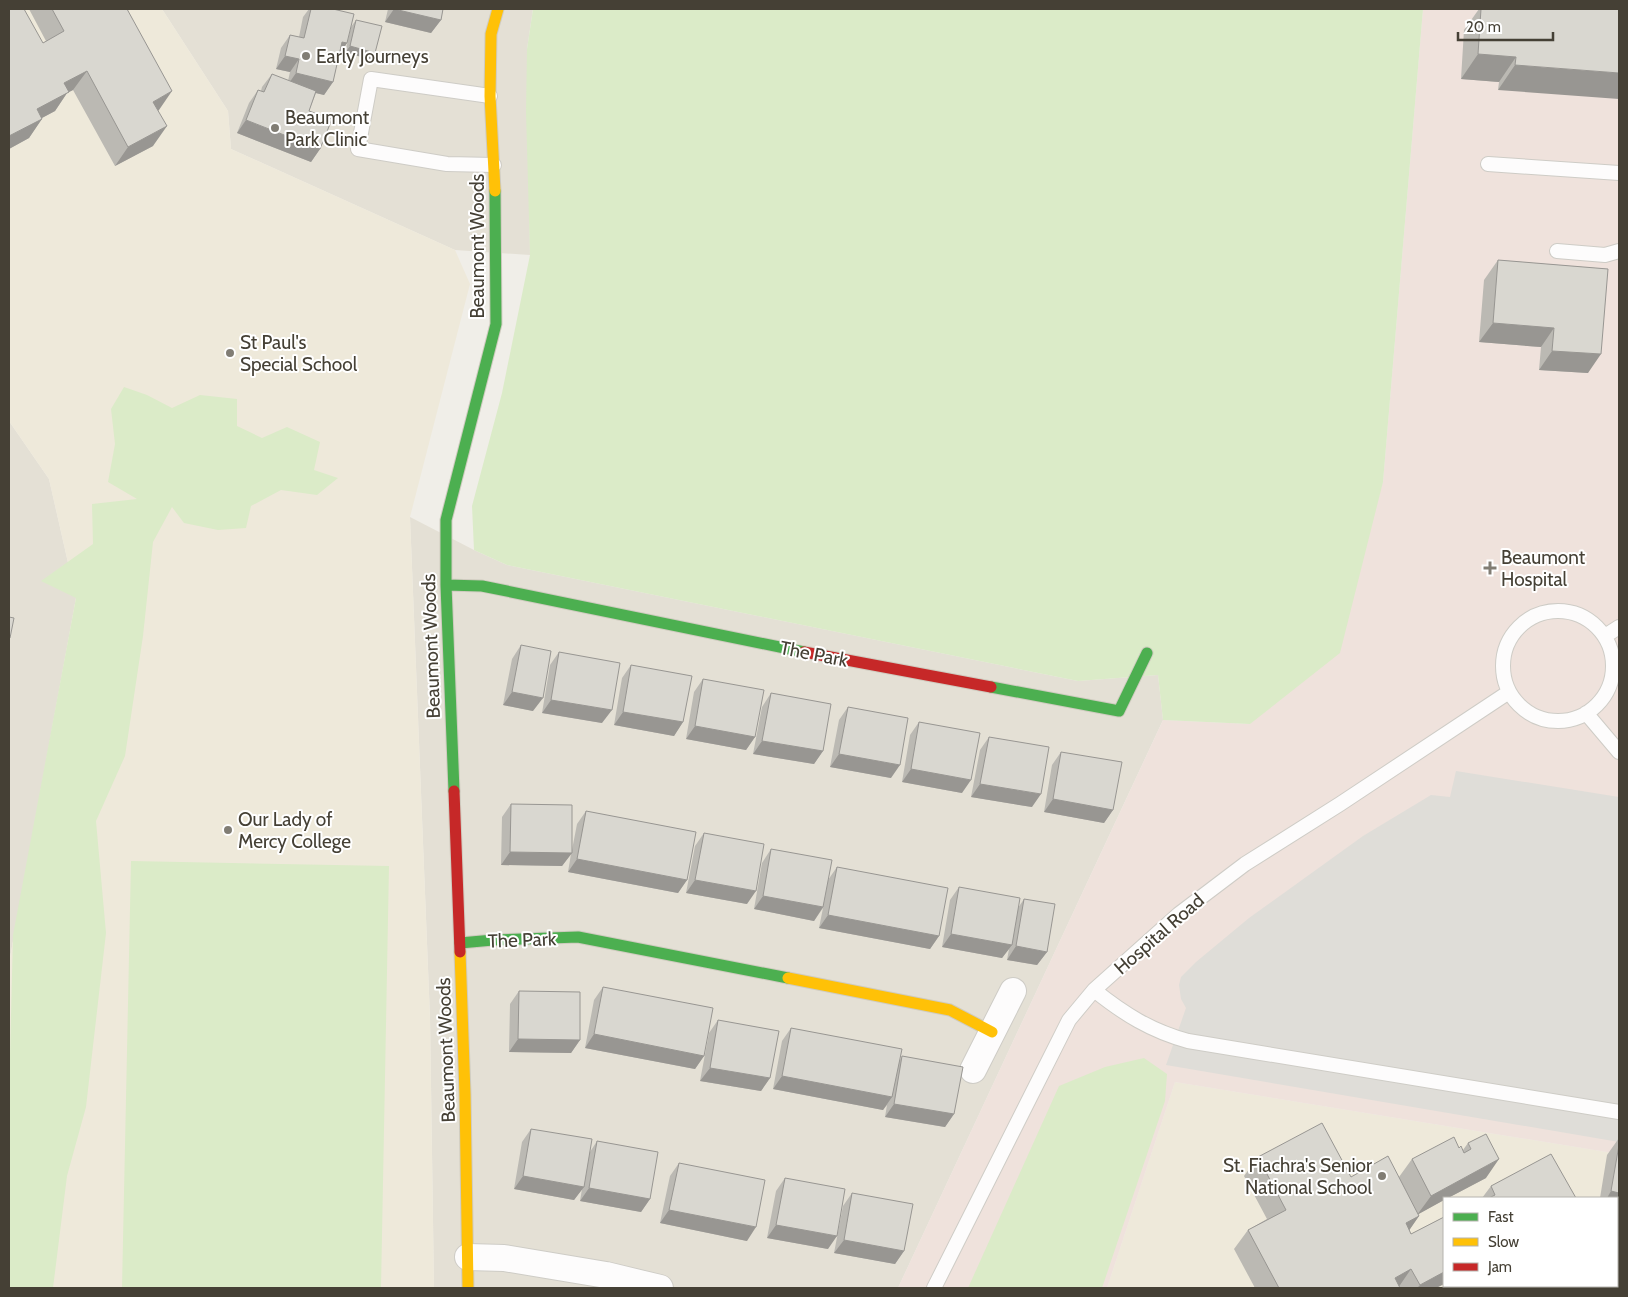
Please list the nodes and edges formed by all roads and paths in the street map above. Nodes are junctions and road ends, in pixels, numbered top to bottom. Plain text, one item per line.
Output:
1 (498, 9) edge
2 (490, 96) junction
3 (1488, 164) dead end
4 (494, 165) junction
5 (1619, 173) edge
6 (1557, 250) dead end
7 (1619, 251) edge
8 (446, 585) junction
9 (1619, 627) edge
10 (1605, 636) junction
11 (1147, 653) dead end
12 (1509, 692) junction
13 (1586, 713) junction
14 (1619, 752) edge
15 (460, 943) junction
16 (1094, 990) junction
17 (1013, 991) dead end
18 (992, 1032) junction
19 (973, 1070) dead end
20 (1619, 1112) edge
21 (468, 1257) junction
22 (468, 1288) edge
23 (660, 1288) edge
24 (934, 1288) edge

1 - 2 street, Beaumont Woods
2 - 4 street, Beaumont Woods
2 - 4 lane
3 - 5 lane
4 - 8 street, Beaumont Woods
6 - 7 lane
8 - 11 street, The Park
8 - 15 street, Beaumont Woods
9 - 10 lane
10 - 12 lane
10 - 13 lane
12 - 13 lane
12 - 16 lane, Hospital Road
13 - 14 lane
15 - 18 street, The Park
15 - 21 street, Beaumont Woods
16 - 20 lane
16 - 24 lane, Hospital Road
17 - 18 street
18 - 19 street
21 - 22 street, Beaumont Woods
21 - 23 street

